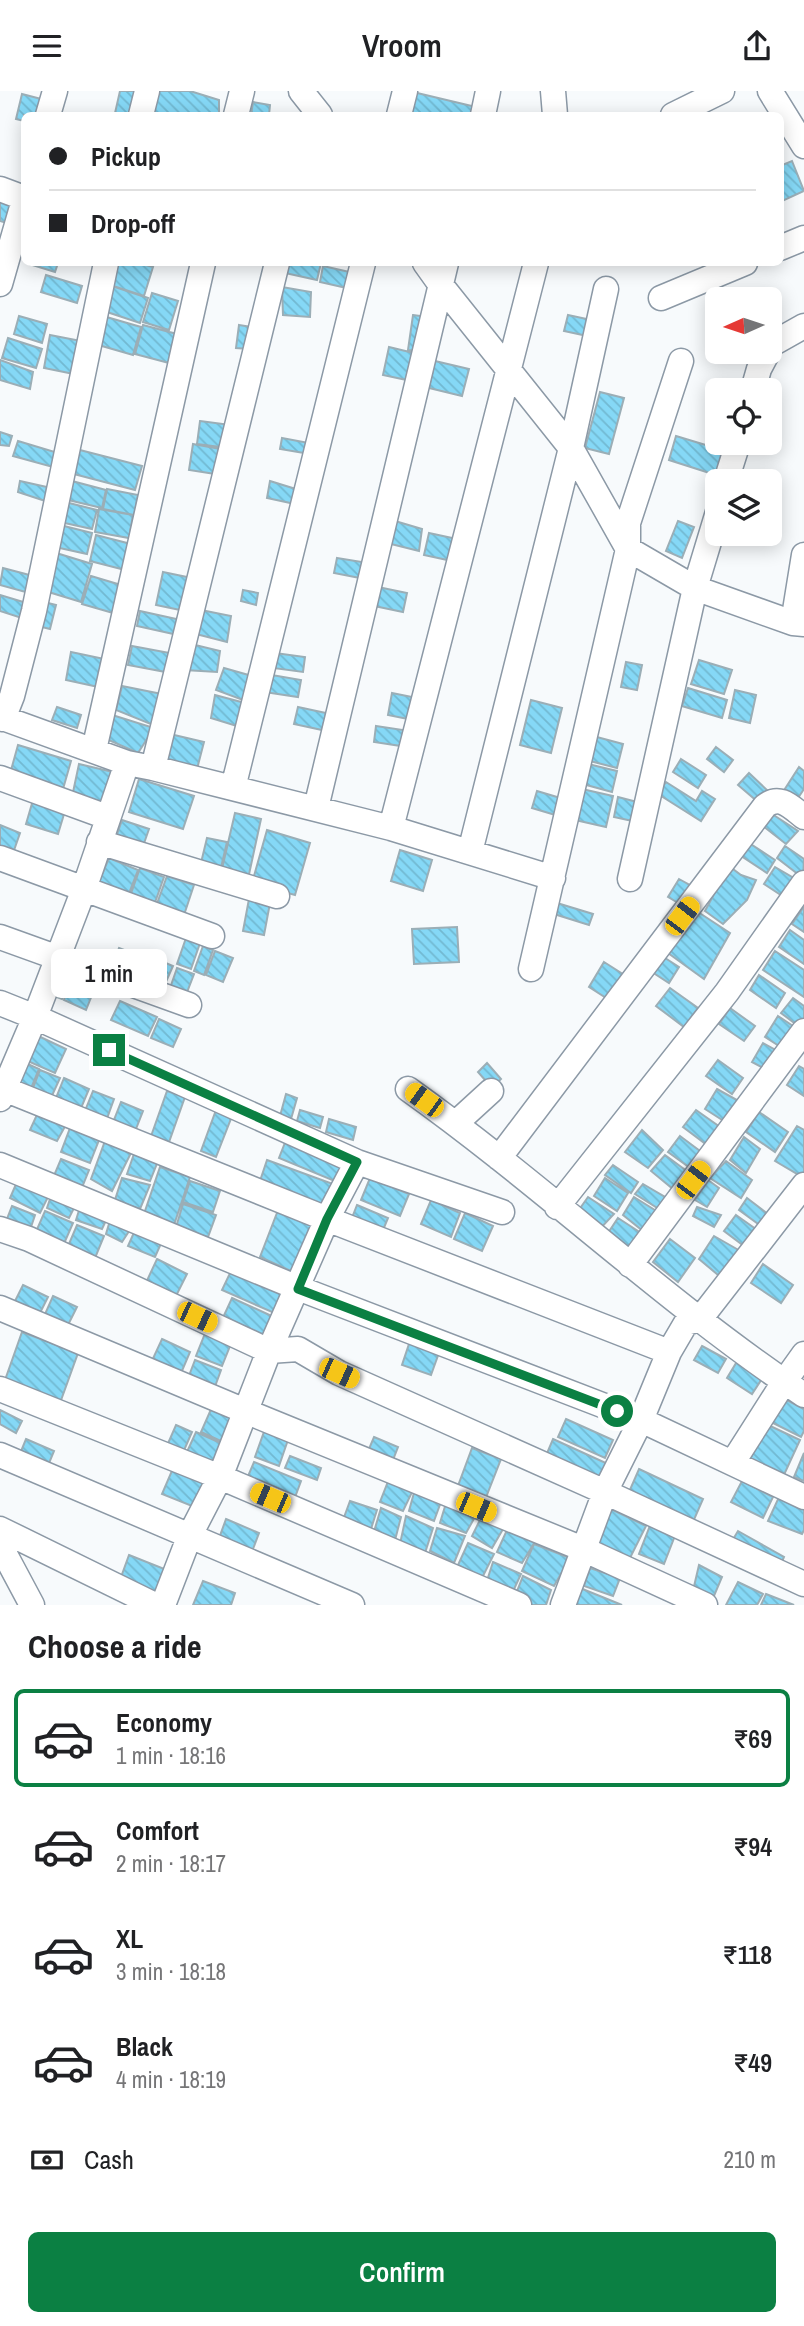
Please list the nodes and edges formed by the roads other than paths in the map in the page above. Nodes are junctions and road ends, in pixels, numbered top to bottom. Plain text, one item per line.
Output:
1 (55, 91) edge
2 (147, 91) edge
3 (242, 91) edge
4 (405, 91) edge
5 (488, 91) edge
6 (553, 91) edge
7 (722, 91) edge
8 (770, 91) edge
9 (49, 112) edge
10 (142, 112) edge
11 (237, 112) edge
12 (400, 112) edge
13 (484, 112) edge
14 (555, 112) edge
15 (679, 112) edge
16 (781, 112) edge
17 (784, 118) edge
18 (798, 146) edge
19 (0, 189) edge
20 (21, 198) edge
21 (21, 210) edge
22 (804, 238) edge
23 (784, 246) edge
24 (105, 266) edge
25 (202, 266) edge
26 (276, 266) edge
27 (362, 266) edge
28 (738, 266) edge
29 (535, 268) edge
30 (443, 273) edge
31 (0, 285) edge
32 (606, 289) dead end
33 (661, 298) dead end
34 (804, 326) edge
35 (782, 338) edge
36 (681, 361) dead end
37 (509, 370) junction
38 (571, 448) junction
39 (708, 546) edge
40 (628, 549) junction
41 (804, 555) edge
42 (695, 588) junction
43 (798, 624) edge
44 (1, 718) edge
45 (94, 750) junction
46 (127, 763) junction
47 (153, 768) junction
48 (0, 778) edge
49 (233, 787) junction
50 (316, 809) junction
51 (107, 817) junction
52 (804, 817) edge
53 (391, 828) junction
54 (99, 842) junction
55 (470, 852) junction
56 (0, 858) edge
57 (553, 878) junction
58 (630, 879) dead end
59 (804, 883) edge
60 (84, 889) junction
61 (277, 896) dead end
62 (212, 936) dead end
63 (0, 937) edge
64 (57, 957) junction
65 (531, 969) dead end
66 (0, 1003) edge
67 (189, 1005) dead end
68 (35, 1017) junction
69 (804, 1031) edge
70 (3, 1087) edge
71 (408, 1089) dead end
72 (491, 1091) dead end
73 (456, 1123) junction
74 (499, 1158) junction
75 (357, 1162) junction
76 (0, 1165) edge
77 (804, 1185) edge
78 (557, 1207) junction
79 (502, 1212) dead end
80 (327, 1219) junction
81 (0, 1229) edge
82 (629, 1265) junction
83 (298, 1289) junction
84 (0, 1308) edge
85 (700, 1319) junction
86 (269, 1351) junction
87 (669, 1352) junction
88 (804, 1354) edge
89 (794, 1388) edge
90 (0, 1389) edge
91 (245, 1411) junction
92 (641, 1420) junction
93 (0, 1455) edge
94 (733, 1462) junction
95 (220, 1477) junction
96 (606, 1492) junction
97 (804, 1497) edge
98 (0, 1529) edge
99 (190, 1535) junction
100 (0, 1545) edge
101 (583, 1549) junction
102 (804, 1584) edge
103 (32, 1605) edge
104 (155, 1605) edge
105 (163, 1605) edge
106 (352, 1605) edge
107 (519, 1605) edge
108 (563, 1605) edge
109 (705, 1605) edge

1 - 9 street
2 - 10 street
3 - 11 street
4 - 12 street
5 - 13 street
6 - 14 street
7 - 15 street
8 - 16 street
17 - 18 street
19 - 20 street
21 - 31 street
22 - 23 street
24 - 44 street
25 - 45 street
26 - 47 street
27 - 49 street
28 - 33 street
29 - 37 street
30 - 37 street
30 - 50 street
32 - 38 street
34 - 35 street
36 - 40 street
37 - 38 street
37 - 53 street
38 - 40 street
38 - 55 street
39 - 42 street
40 - 42 street
40 - 57 street
41 - 43 street
42 - 43 street
42 - 58 street
44 - 45 street
45 - 46 street
46 - 47 street
46 - 51 street
47 - 49 street
48 - 51 street
49 - 50 street
50 - 53 street
51 - 54 street
52 - 74 street
53 - 55 street
54 - 60 street
54 - 61 street
55 - 57 street
56 - 60 street
57 - 65 street
59 - 78 street
60 - 62 street
60 - 64 street
63 - 64 street
64 - 67 street
64 - 68 street
66 - 68 street
68 - 70 street
68 - 75 street
69 - 82 street
70 - 80 street
71 - 73 street
72 - 73 street
73 - 74 street
74 - 78 street
75 - 79 street
75 - 80 street
76 - 83 street
77 - 85 street
78 - 82 street
80 - 83 street
80 - 87 street
81 - 86 street
82 - 85 street
83 - 86 street
83 - 92 street
84 - 91 street
85 - 87 street
85 - 89 street
86 - 91 street
86 - 96 street
87 - 92 street
88 - 89 street
89 - 94 street
90 - 95 street
91 - 95 street
91 - 101 street
92 - 94 street
92 - 96 street
93 - 99 street
94 - 97 street
95 - 99 street
95 - 107 street
96 - 101 street
96 - 102 street
98 - 104 street
99 - 105 street
99 - 106 street
100 - 103 street
101 - 108 street
101 - 109 street

